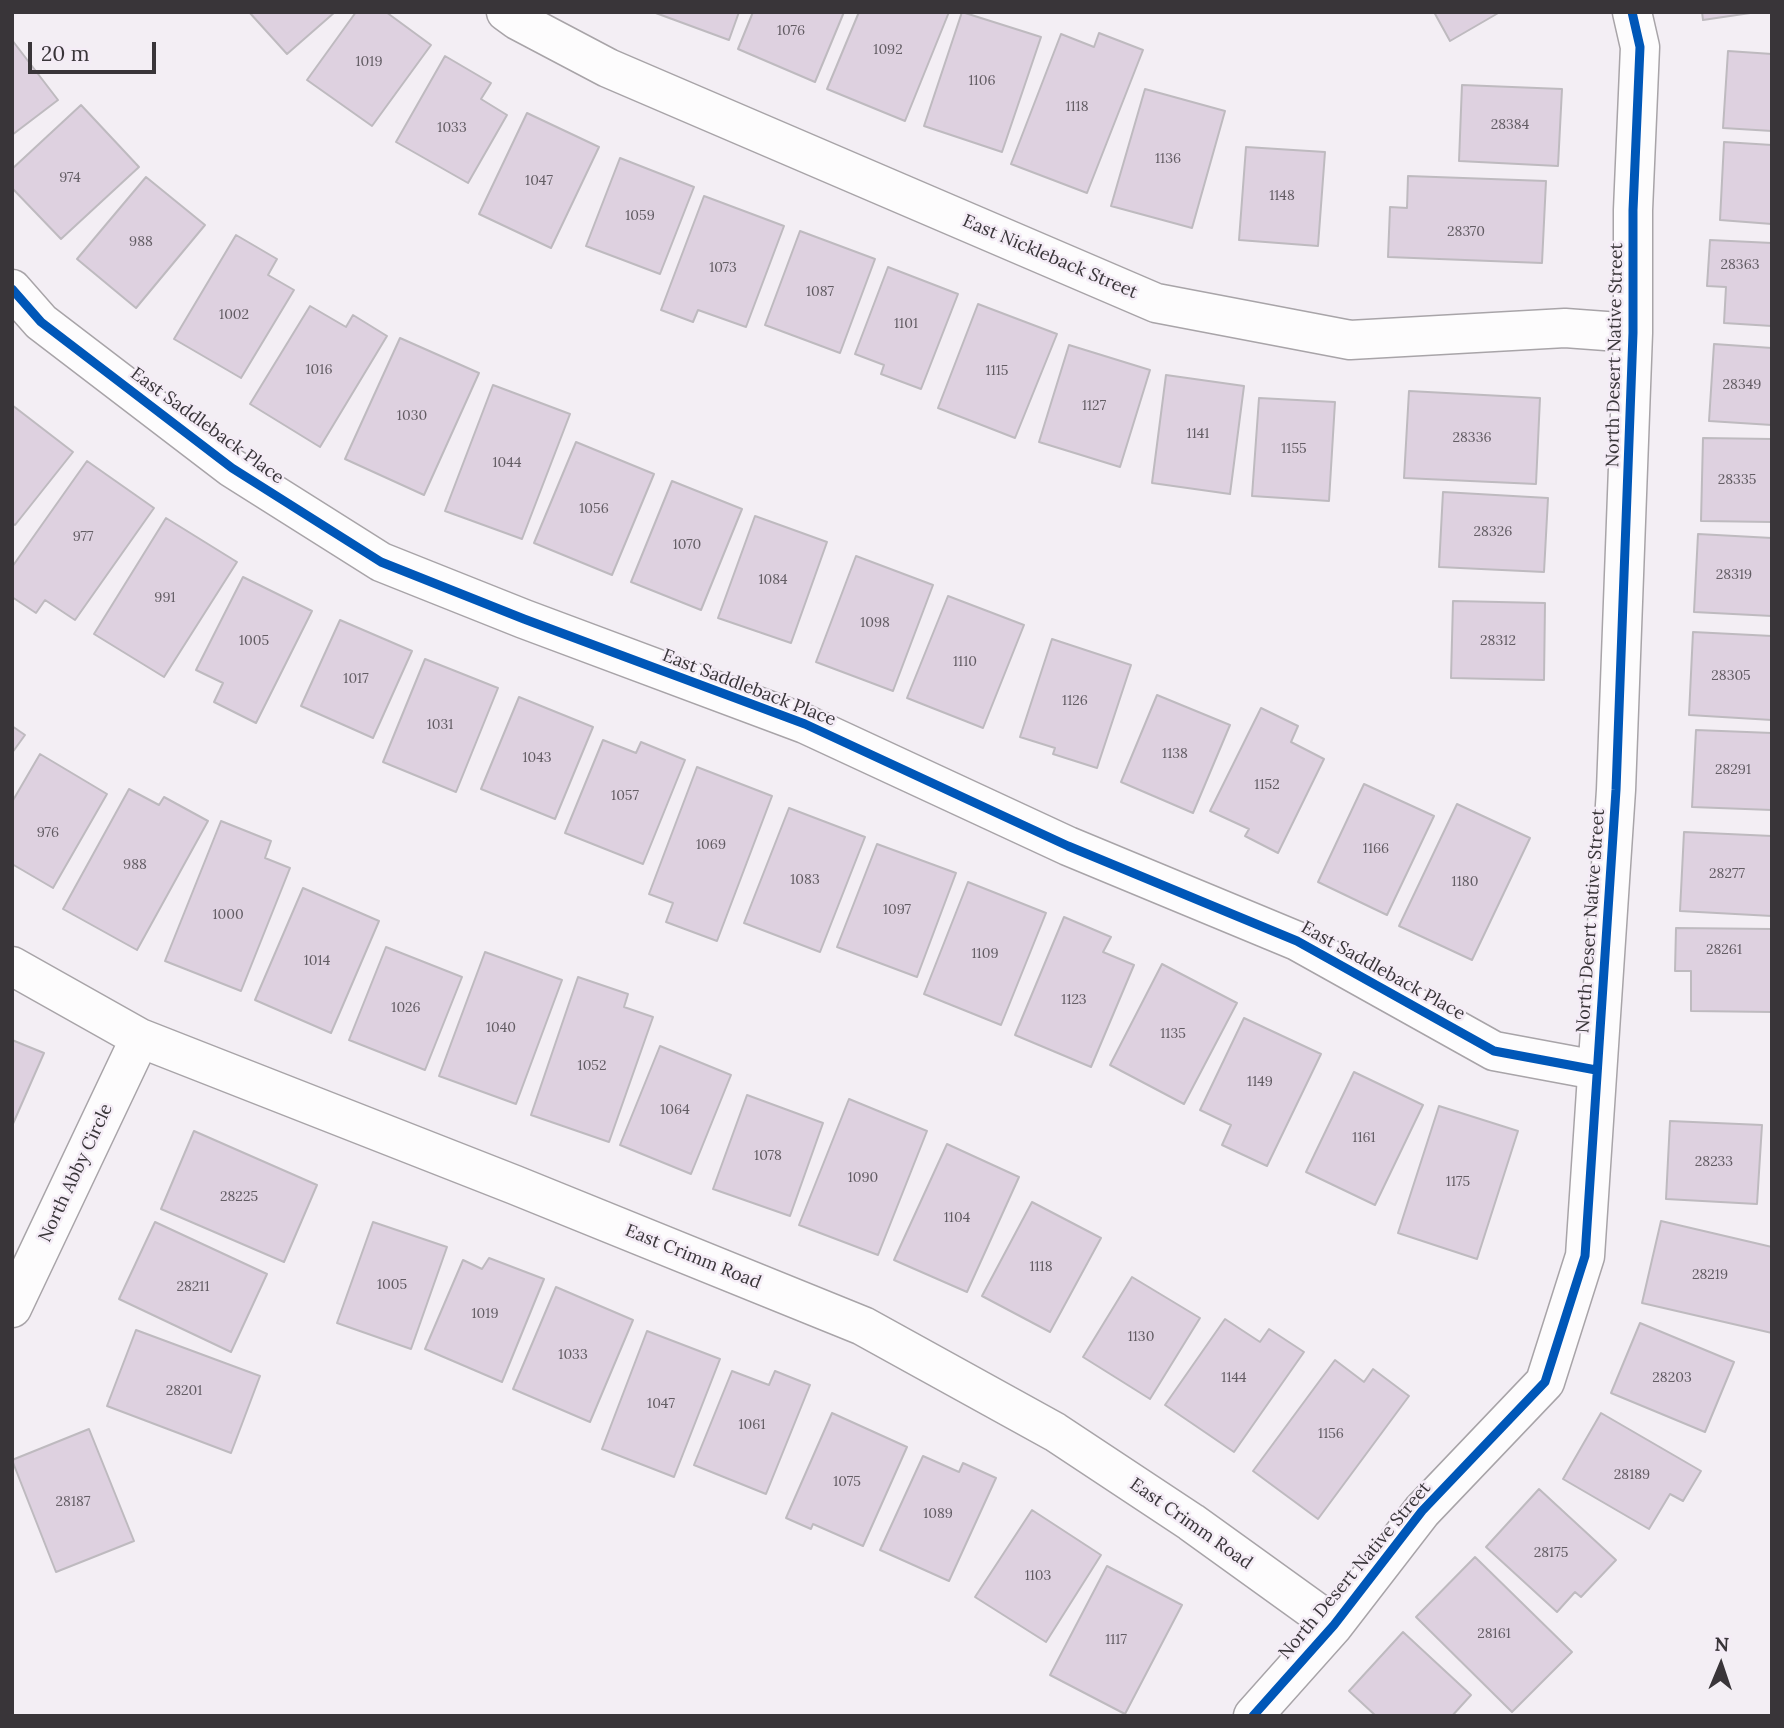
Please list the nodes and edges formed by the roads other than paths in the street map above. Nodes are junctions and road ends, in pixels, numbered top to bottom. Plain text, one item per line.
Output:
1 (506, 12) edge
2 (1632, 12) edge
3 (12, 289) edge
4 (1633, 333) junction
5 (12, 966) edge
6 (140, 1038) junction
7 (1596, 1070) junction
8 (12, 1308) edge
9 (1334, 1625) junction
10 (1253, 1716) edge

1 - 4 street, East Nickleback Street
2 - 4 street, North Desert Native Street
3 - 7 street, East Saddleback Place
4 - 7 street, North Desert Native Street
5 - 6 street, East Crimm Road
6 - 8 street, North Abby Circle
6 - 9 street, East Crimm Road
7 - 9 street, North Desert Native Street
9 - 10 street, North Desert Native Street

